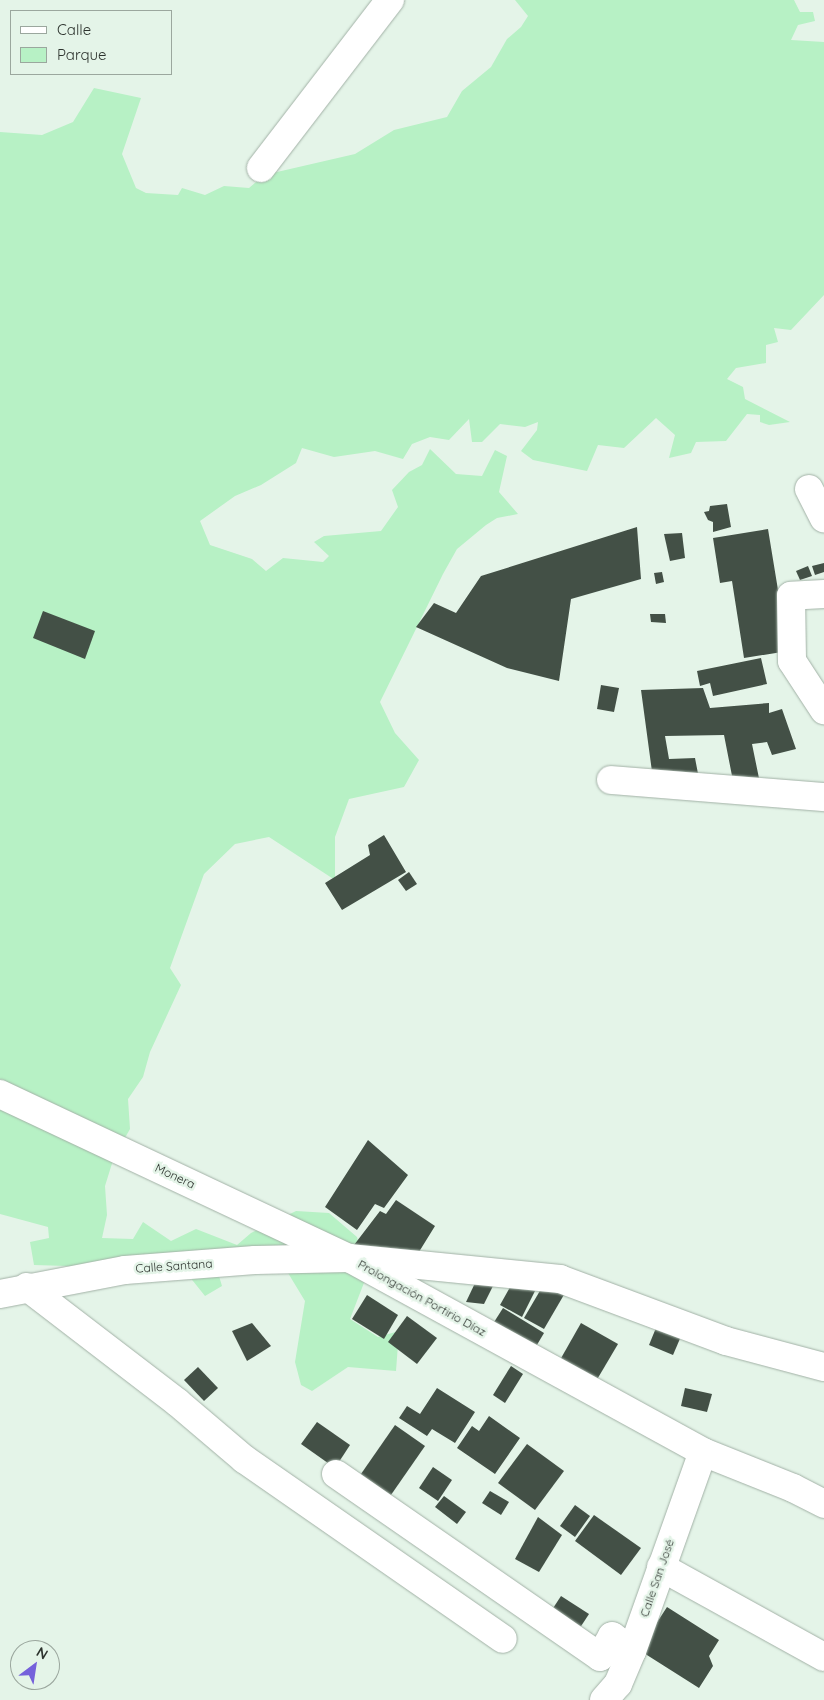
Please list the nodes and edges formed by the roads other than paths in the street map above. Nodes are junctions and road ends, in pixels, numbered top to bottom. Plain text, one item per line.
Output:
1 (390, 0) edge
2 (262, 168) dead end
3 (809, 489) dead end
4 (824, 518) edge
5 (824, 594) edge
6 (824, 710) edge
7 (611, 780) dead end
8 (824, 797) edge
9 (0, 1094) edge
10 (350, 1258) junction
11 (28, 1287) junction
12 (0, 1294) edge
13 (824, 1367) edge
14 (703, 1452) junction
15 (336, 1474) dead end
16 (824, 1504) edge
17 (661, 1567) junction
18 (504, 1639) dead end
19 (632, 1650) junction
20 (824, 1657) edge
21 (604, 1700) edge

1 - 2 street
3 - 4 street
5 - 6 street
7 - 8 street
9 - 10 street, Monera
10 - 11 street, Calle Santana
10 - 13 street, Prolongación Porfirio Díaz
10 - 14 street, Prolongación Porfirio Díaz
11 - 12 street, Calle Santana
11 - 18 street
14 - 16 street, Prolongación Porfirio Díaz
14 - 17 street, Calle San José
15 - 19 street
17 - 19 street, Calle San José
17 - 20 street
19 - 21 street, Calle San José

